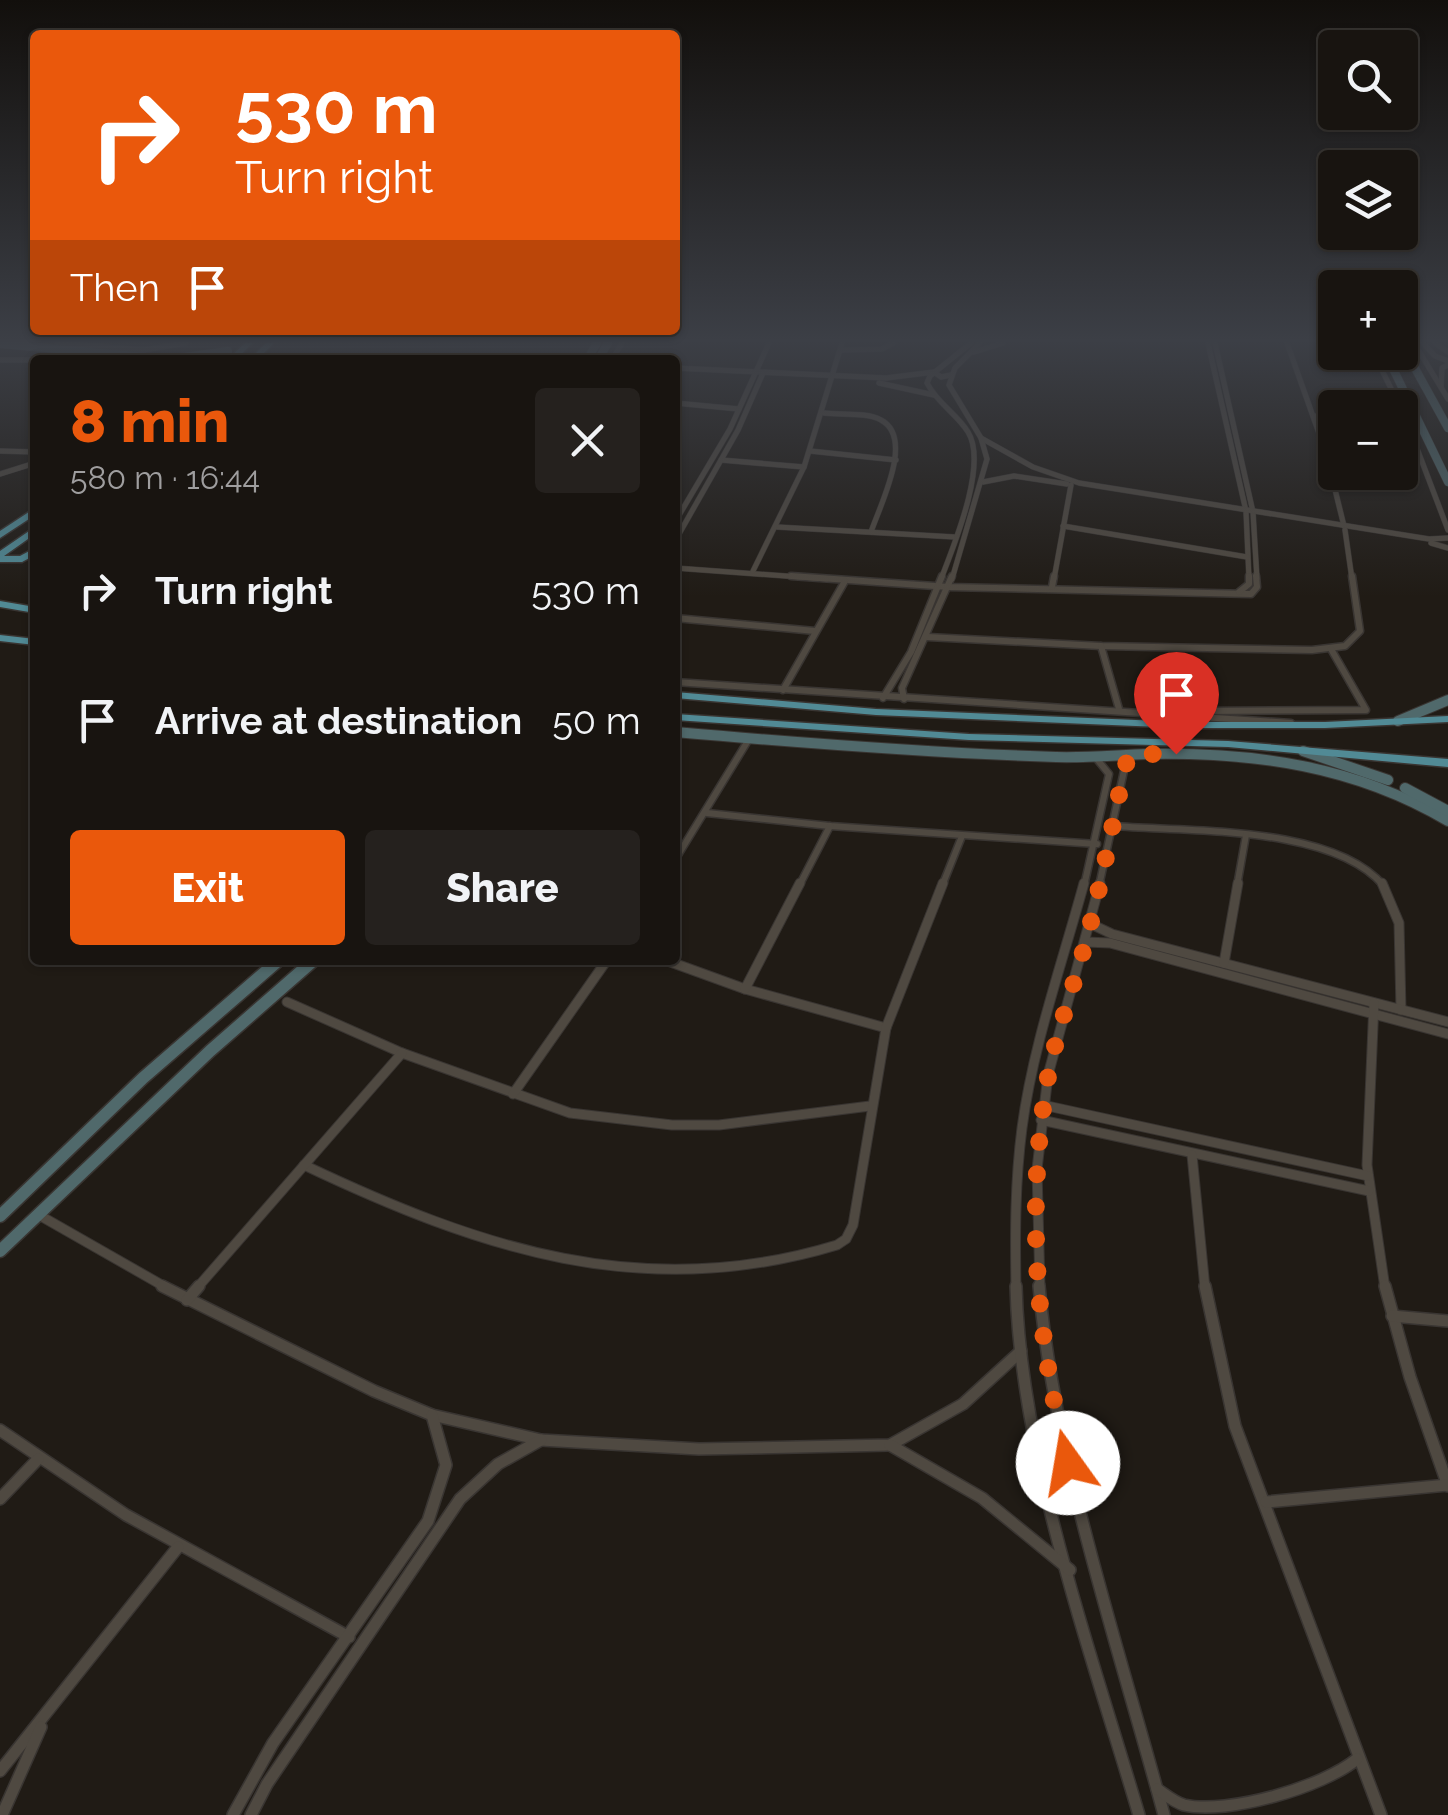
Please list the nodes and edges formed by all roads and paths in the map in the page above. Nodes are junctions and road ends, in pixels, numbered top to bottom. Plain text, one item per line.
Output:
1 (728, 428) edge
2 (736, 428) edge
3 (818, 428) edge
4 (888, 428) edge
5 (963, 428) edge
6 (974, 428) edge
7 (1232, 428) edge
8 (1317, 428) edge
9 (1424, 428) edge
10 (981, 438) junction
11 (1418, 448) edge
12 (810, 450) junction
13 (30, 452) edge
14 (0, 457) edge
15 (721, 460) junction
16 (896, 460) junction
17 (30, 465) edge
18 (804, 467) junction
19 (1033, 468) junction
20 (0, 474) edge
21 (1430, 477) junction
22 (1025, 478) junction
23 (1447, 480) edge
24 (983, 482) junction
25 (1071, 485) junction
26 (1249, 513) junction
27 (30, 514) edge
28 (680, 514) edge
29 (30, 525) edge
30 (1063, 526) junction
31 (777, 527) junction
32 (1344, 528) junction
33 (680, 531) edge
34 (871, 532) junction
35 (2, 534) edge
36 (30, 534) edge
37 (1448, 534) edge
38 (955, 537) junction
39 (0, 546) edge
40 (1448, 548) edge
41 (30, 554) edge
42 (0, 557) edge
43 (1247, 557) junction
44 (680, 567) edge
45 (707, 569) junction
46 (753, 571) junction
47 (844, 581) junction
48 (939, 584) junction
49 (950, 585) junction
50 (1052, 587) junction
51 (0, 604) edge
52 (30, 609) edge
53 (680, 618) edge
54 (815, 631) junction
55 (928, 637) junction
56 (0, 640) edge
57 (30, 642) edge
58 (1102, 646) junction
59 (1331, 649) junction
60 (680, 682) edge
61 (783, 690) junction
62 (680, 695) edge
63 (883, 698) junction
64 (904, 699) junction
65 (1448, 700) edge
66 (1118, 708) junction
67 (865, 712) junction
68 (924, 714) junction
69 (1186, 714) junction
70 (680, 719) edge
71 (1448, 719) edge
72 (1398, 721) junction
73 (1305, 726) junction
74 (680, 732) edge
75 (866, 732) junction
76 (932, 736) junction
77 (749, 739) junction
78 (1302, 751) junction
79 (1131, 754) junction
80 (1096, 758) junction
81 (1448, 763) edge
82 (1448, 811) edge
83 (707, 813) junction
84 (1448, 821) edge
85 (830, 826) junction
86 (1114, 826) junction
87 (1246, 835) junction
88 (962, 836) junction
89 (1097, 844) junction
90 (680, 853) edge
91 (1091, 924) junction
92 (1086, 942) junction
93 (1224, 963) junction
94 (273, 965) edge
95 (308, 965) edge
96 (603, 965) edge
97 (679, 965) edge
98 (745, 989) junction
99 (287, 1002) dead end
100 (1374, 1008) junction
101 (1402, 1010) junction
102 (1448, 1022) edge
103 (886, 1028) junction
104 (1448, 1034) edge
105 (402, 1053) junction
106 (513, 1094) junction
107 (1044, 1105) junction
108 (870, 1106) junction
109 (1041, 1120) junction
110 (1192, 1155) junction
111 (304, 1165) junction
112 (1368, 1176) junction
113 (1369, 1192) junction
114 (0, 1216) edge
115 (38, 1216) junction
116 (1014, 1244) junction
117 (1036, 1246) junction
118 (0, 1251) edge
119 (188, 1300) junction
120 (1392, 1316) junction
121 (1448, 1320) edge
122 (1021, 1351) junction
123 (432, 1415) junction
124 (0, 1430) edge
125 (541, 1440) junction
126 (890, 1445) junction
127 (38, 1460) junction
128 (1448, 1486) edge
129 (0, 1500) edge
130 (1266, 1502) junction
131 (434, 1524) junction
132 (178, 1546) junction
133 (1070, 1570) junction
134 (348, 1637) junction
135 (1121, 1666) junction
136 (1096, 1668) junction
137 (45, 1718) junction
138 (1356, 1759) junction
139 (0, 1771) edge
140 (1156, 1788) junction
141 (2, 1815) edge
142 (232, 1815) edge
143 (252, 1815) edge
144 (1139, 1815) edge
145 (1164, 1815) edge
146 (1381, 1815) edge

1 - 28 street
2 - 15 street
3 - 12 street
4 - 16 street
5 - 38 street
6 - 10 street
7 - 26 street
8 - 32 street
9 - 23 street
10 - 19 street
10 - 24 street
11 - 21 street
12 - 16 street
12 - 18 street
13 - 14 street
14 - 20 street
15 - 18 street
15 - 33 street
16 - 34 street
17 - 20 street
18 - 31 street
19 - 22 street
19 - 26 street
21 - 23 street
21 - 37 street
22 - 24 street
22 - 25 street
24 - 49 street
25 - 26 street
25 - 30 street
26 - 32 street
26 - 43 street
26 - 49 street
27 - 35 main road
29 - 39 main road
30 - 43 street
30 - 50 street
31 - 34 street
31 - 46 street
32 - 37 street
32 - 40 street
32 - 59 street
34 - 38 street
36 - 42 main road
38 - 48 street
41 - 42 main road
43 - 50 street
44 - 45 street
45 - 46 street
45 - 47 street
46 - 48 street
47 - 48 street
47 - 54 street
48 - 49 street
48 - 63 street
49 - 50 street
49 - 55 street
51 - 52 main road
53 - 54 street
54 - 61 street
55 - 58 street
55 - 64 street
56 - 57 main road
58 - 59 street
58 - 66 street
59 - 69 street
60 - 61 street
61 - 63 street
62 - 67 main road
63 - 64 street
64 - 66 street
65 - 72 street
66 - 69 street
67 - 68 main road
67 - 75 main road
68 - 73 main road
68 - 76 main road
69 - 73 street
70 - 75 main road
71 - 72 main road
72 - 73 main road
74 - 77 street
75 - 76 main road
76 - 78 main road
77 - 80 street
77 - 83 street
78 - 81 main road
78 - 82 street
79 - 80 street
79 - 84 street
79 - 86 street
80 - 89 street
83 - 85 street
83 - 90 street
85 - 88 street
85 - 98 street
86 - 87 street
86 - 91 street
87 - 93 street
87 - 101 street
88 - 89 street
88 - 103 street
89 - 116 street
91 - 92 street
91 - 93 street
92 - 100 street
92 - 107 street
93 - 100 street
94 - 114 street
95 - 115 street
96 - 106 street
97 - 98 street
98 - 103 street
99 - 105 street
100 - 101 street
100 - 104 street
100 - 112 street
101 - 102 street
103 - 108 street
105 - 106 street
105 - 111 street
106 - 108 street
107 - 109 street
107 - 112 street
108 - 111 street
109 - 110 street
109 - 117 street
110 - 113 street
110 - 130 street
111 - 119 street
112 - 113 street
113 - 120 street
115 - 118 street
115 - 119 street
116 - 117 street
116 - 122 street
117 - 135 street
119 - 123 street
120 - 121 street
120 - 128 street
122 - 126 street
122 - 133 street
123 - 125 street
123 - 131 street
124 - 127 street
125 - 126 street
125 - 131 street
126 - 133 street
127 - 129 street
127 - 132 street
128 - 130 street
130 - 138 street
131 - 134 street
131 - 143 street
132 - 134 street
132 - 137 street
133 - 136 street
134 - 142 street
135 - 136 street
135 - 140 street
136 - 144 street
137 - 139 street
137 - 141 street
138 - 140 street
138 - 146 street
140 - 145 street

